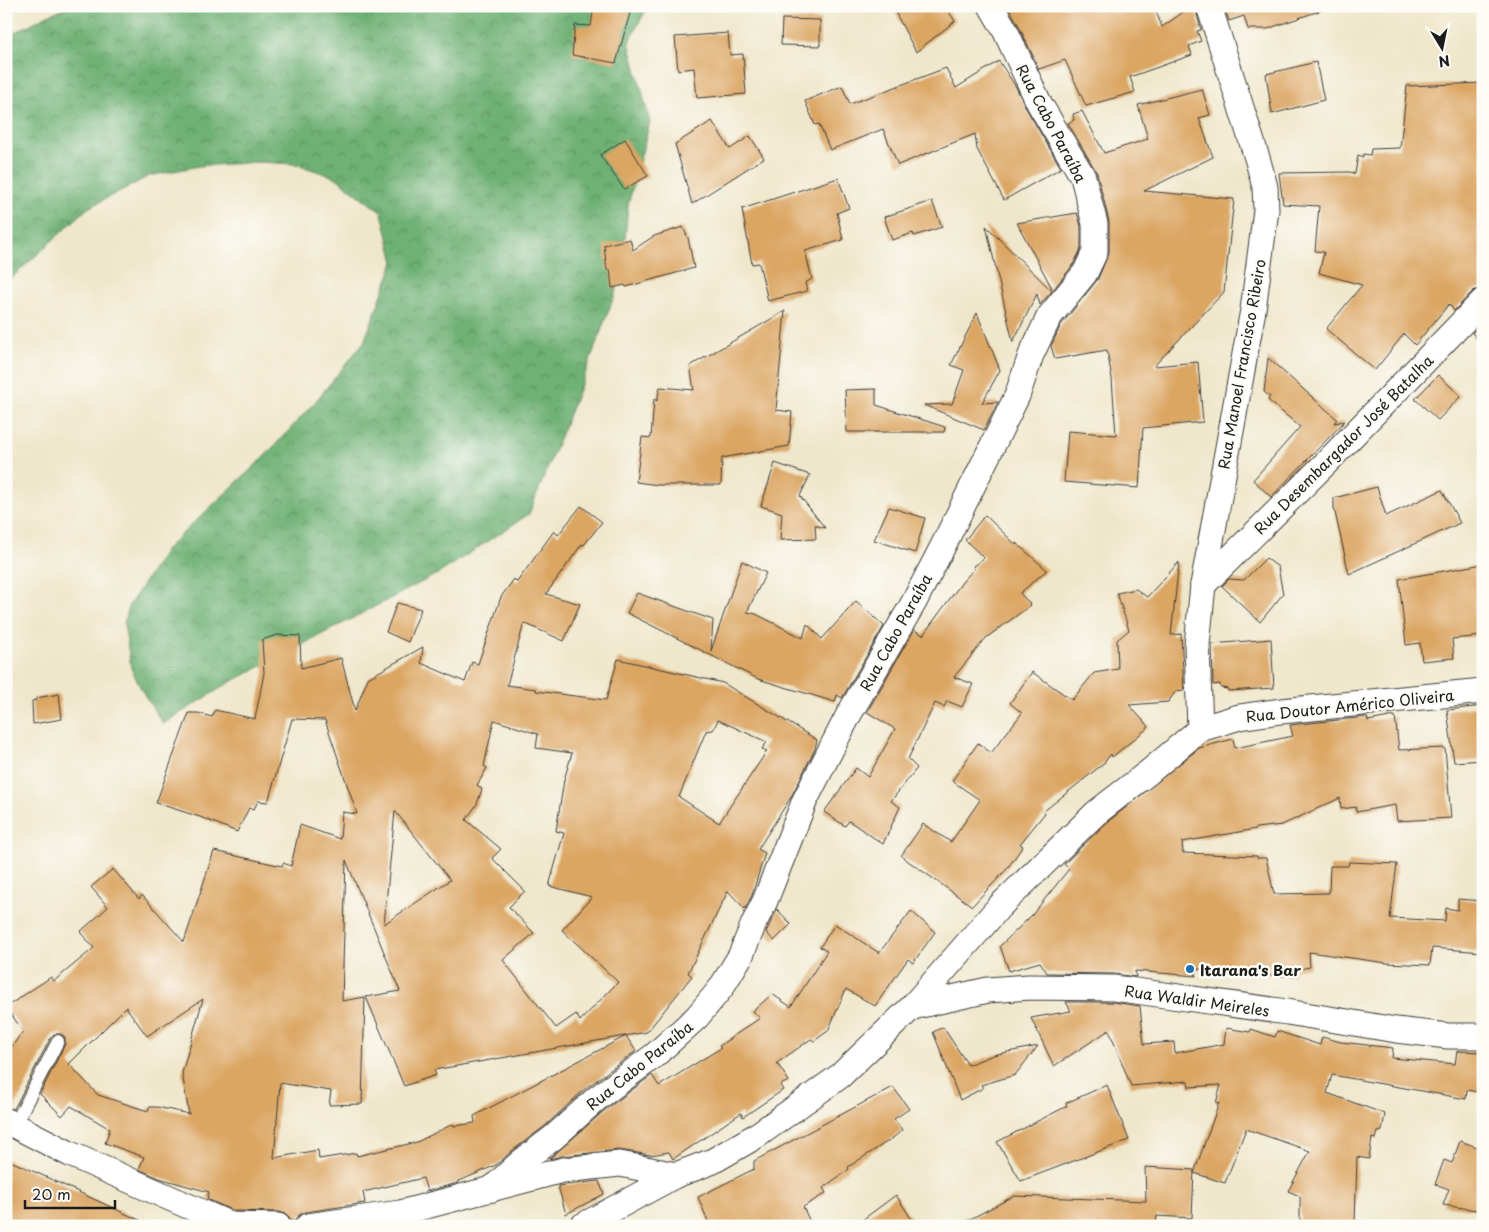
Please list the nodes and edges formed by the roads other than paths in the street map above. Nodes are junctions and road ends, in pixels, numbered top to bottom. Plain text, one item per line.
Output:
1 (991, 6) edge
2 (1209, 6) edge
3 (1483, 301) edge
4 (1203, 585) junction
5 (1483, 691) edge
6 (1200, 729) junction
7 (912, 1007) junction
8 (1483, 1036) edge
9 (58, 1041) dead end
10 (9, 1122) edge
11 (676, 1175) junction
12 (492, 1188) junction
13 (592, 1223) edge
14 (278, 1226) edge
15 (308, 1226) edge

1 - 12 street, Rua Cabo Paraíba
2 - 4 street, Rua Manoel Francisco Ribeiro
3 - 4 street, Rua Desembargador José Batalha
4 - 6 street, Rua Manoel Francisco Ribeiro
5 - 6 street, Rua Doutor Américo Oliveira
6 - 7 street, Rua Doutor Américo Oliveira
7 - 8 street, Rua Waldir Meireles
7 - 11 street, Rua Doutor Américo Oliveira
9 - 10 lane
10 - 14 street
11 - 12 street
11 - 13 street, Rua Doutor Américo Oliveira
12 - 15 street

